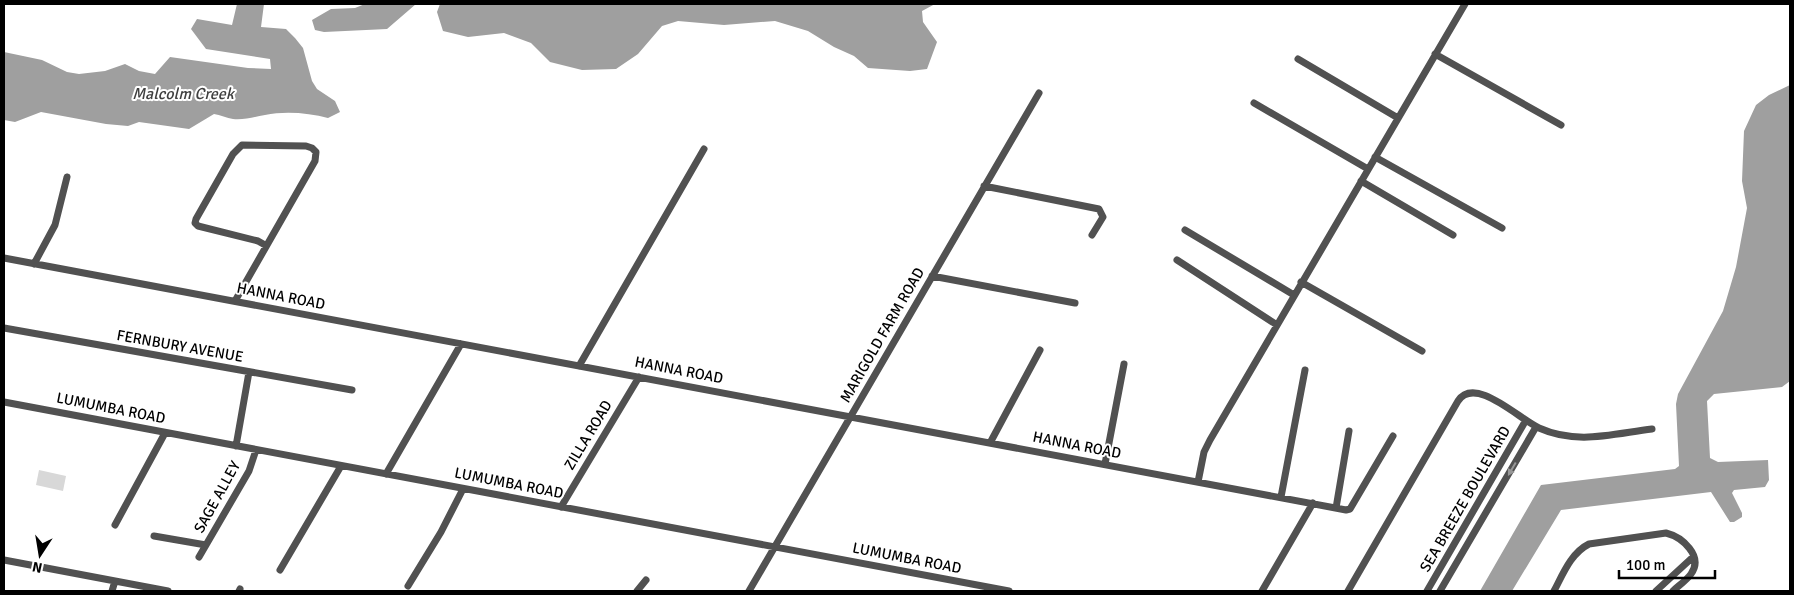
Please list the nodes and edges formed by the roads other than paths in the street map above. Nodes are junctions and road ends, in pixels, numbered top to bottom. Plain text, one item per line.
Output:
1 (1465, 4) edge
2 (1435, 54) junction
3 (1298, 59) dead end
4 (1039, 93) dead end
5 (1254, 103) dead end
6 (1398, 118) junction
7 (1560, 125) dead end
8 (704, 148) dead end
9 (1375, 157) junction
10 (1368, 169) junction
11 (67, 178) dead end
12 (1361, 180) junction
13 (984, 186) junction
14 (1502, 228) dead end
15 (1184, 230) dead end
16 (1092, 234) dead end
17 (1453, 235) dead end
18 (265, 245) junction
19 (4, 258) edge
20 (1178, 260) dead end
21 (34, 264) junction
22 (932, 276) junction
23 (1301, 282) junction
24 (1294, 295) junction
25 (235, 301) junction
26 (1075, 303) dead end
27 (1276, 324) junction
28 (4, 328) edge
29 (461, 344) junction
30 (1040, 350) dead end
31 (1422, 351) dead end
32 (1124, 364) dead end
33 (579, 366) junction
34 (1305, 370) dead end
35 (249, 372) junction
36 (639, 377) junction
37 (352, 390) dead end
38 (4, 402) edge
39 (851, 416) junction
40 (1526, 420) junction
41 (1536, 427) junction
42 (1652, 430) dead end
43 (1349, 431) dead end
44 (164, 433) junction
45 (1393, 436) dead end
46 (990, 443) junction
47 (236, 446) junction
48 (256, 450) junction
49 (1105, 464) junction
50 (341, 466) junction
51 (386, 474) junction
52 (1198, 482) junction
53 (463, 489) junction
54 (1281, 497) junction
55 (1313, 503) junction
56 (561, 507) junction
57 (1336, 508) junction
58 (115, 525) dead end
59 (154, 536) dead end
60 (206, 545) junction
61 (775, 547) junction
62 (199, 557) dead end
63 (1693, 557) junction
64 (4, 560) edge
65 (280, 570) dead end
66 (646, 580) dead end
67 (115, 581) junction
68 (408, 586) dead end
69 (112, 591) edge
70 (168, 591) edge
71 (637, 591) edge
72 (749, 591) edge
73 (1008, 591) edge
74 (1262, 591) edge
75 (1348, 591) edge
76 (1428, 591) edge
77 (1440, 591) edge
78 (1554, 591) edge
79 (1656, 591) edge
80 (1673, 591) edge

1 - 2 street
2 - 6 street
2 - 7 street
3 - 6 street
4 - 13 street, MARIGOLD FARM ROAD
5 - 10 street
6 - 9 street
8 - 33 street
9 - 10 street
9 - 14 street
10 - 12 street
11 - 21 street
12 - 17 street
12 - 23 street
13 - 16 street
13 - 22 street, MARIGOLD FARM ROAD
15 - 24 street
18 - 18 street
18 - 25 street
19 - 21 street, HANNA ROAD
20 - 27 street
21 - 25 street, HANNA ROAD
22 - 26 street
22 - 39 street, MARIGOLD FARM ROAD
23 - 24 street
23 - 31 street
24 - 27 street
25 - 29 street, HANNA ROAD
27 - 52 street
28 - 35 street, FERNBURY AVENUE
29 - 33 street, HANNA ROAD
29 - 51 street
30 - 46 street
32 - 49 street
33 - 36 street, HANNA ROAD
34 - 54 street
35 - 37 street, FERNBURY AVENUE
35 - 47 street
36 - 39 street, HANNA ROAD
36 - 56 street, ZILLA ROAD
38 - 44 street, LUMUMBA ROAD
39 - 46 street, HANNA ROAD
39 - 61 street, MARIGOLD FARM ROAD
40 - 41 street
40 - 75 street
40 - 76 street, SEA BREEZE BOULEVARD
41 - 42 street
41 -> 77 street, SEA BREEZE BOULEVARD
43 - 57 street
44 - 47 street, LUMUMBA ROAD
44 - 58 street
45 - 57 street, HANNA ROAD
46 - 49 street, HANNA ROAD
47 - 48 street, LUMUMBA ROAD
48 - 50 street, LUMUMBA ROAD
48 - 60 street, SAGE ALLEY
49 - 52 street, HANNA ROAD
50 - 51 street, LUMUMBA ROAD
50 - 65 street
51 - 53 street, LUMUMBA ROAD
52 - 54 street, HANNA ROAD
53 - 56 street, LUMUMBA ROAD
53 - 68 street
54 - 55 street, HANNA ROAD
55 - 57 street, HANNA ROAD
55 - 74 street
56 - 61 street, LUMUMBA ROAD
59 - 60 street
60 - 62 street, SAGE ALLEY
61 - 72 street, MARIGOLD FARM ROAD
61 - 73 street, LUMUMBA ROAD
63 - 78 street
63 - 79 street
63 - 80 street
64 - 67 street
66 - 71 street
67 - 69 street
67 - 70 street

